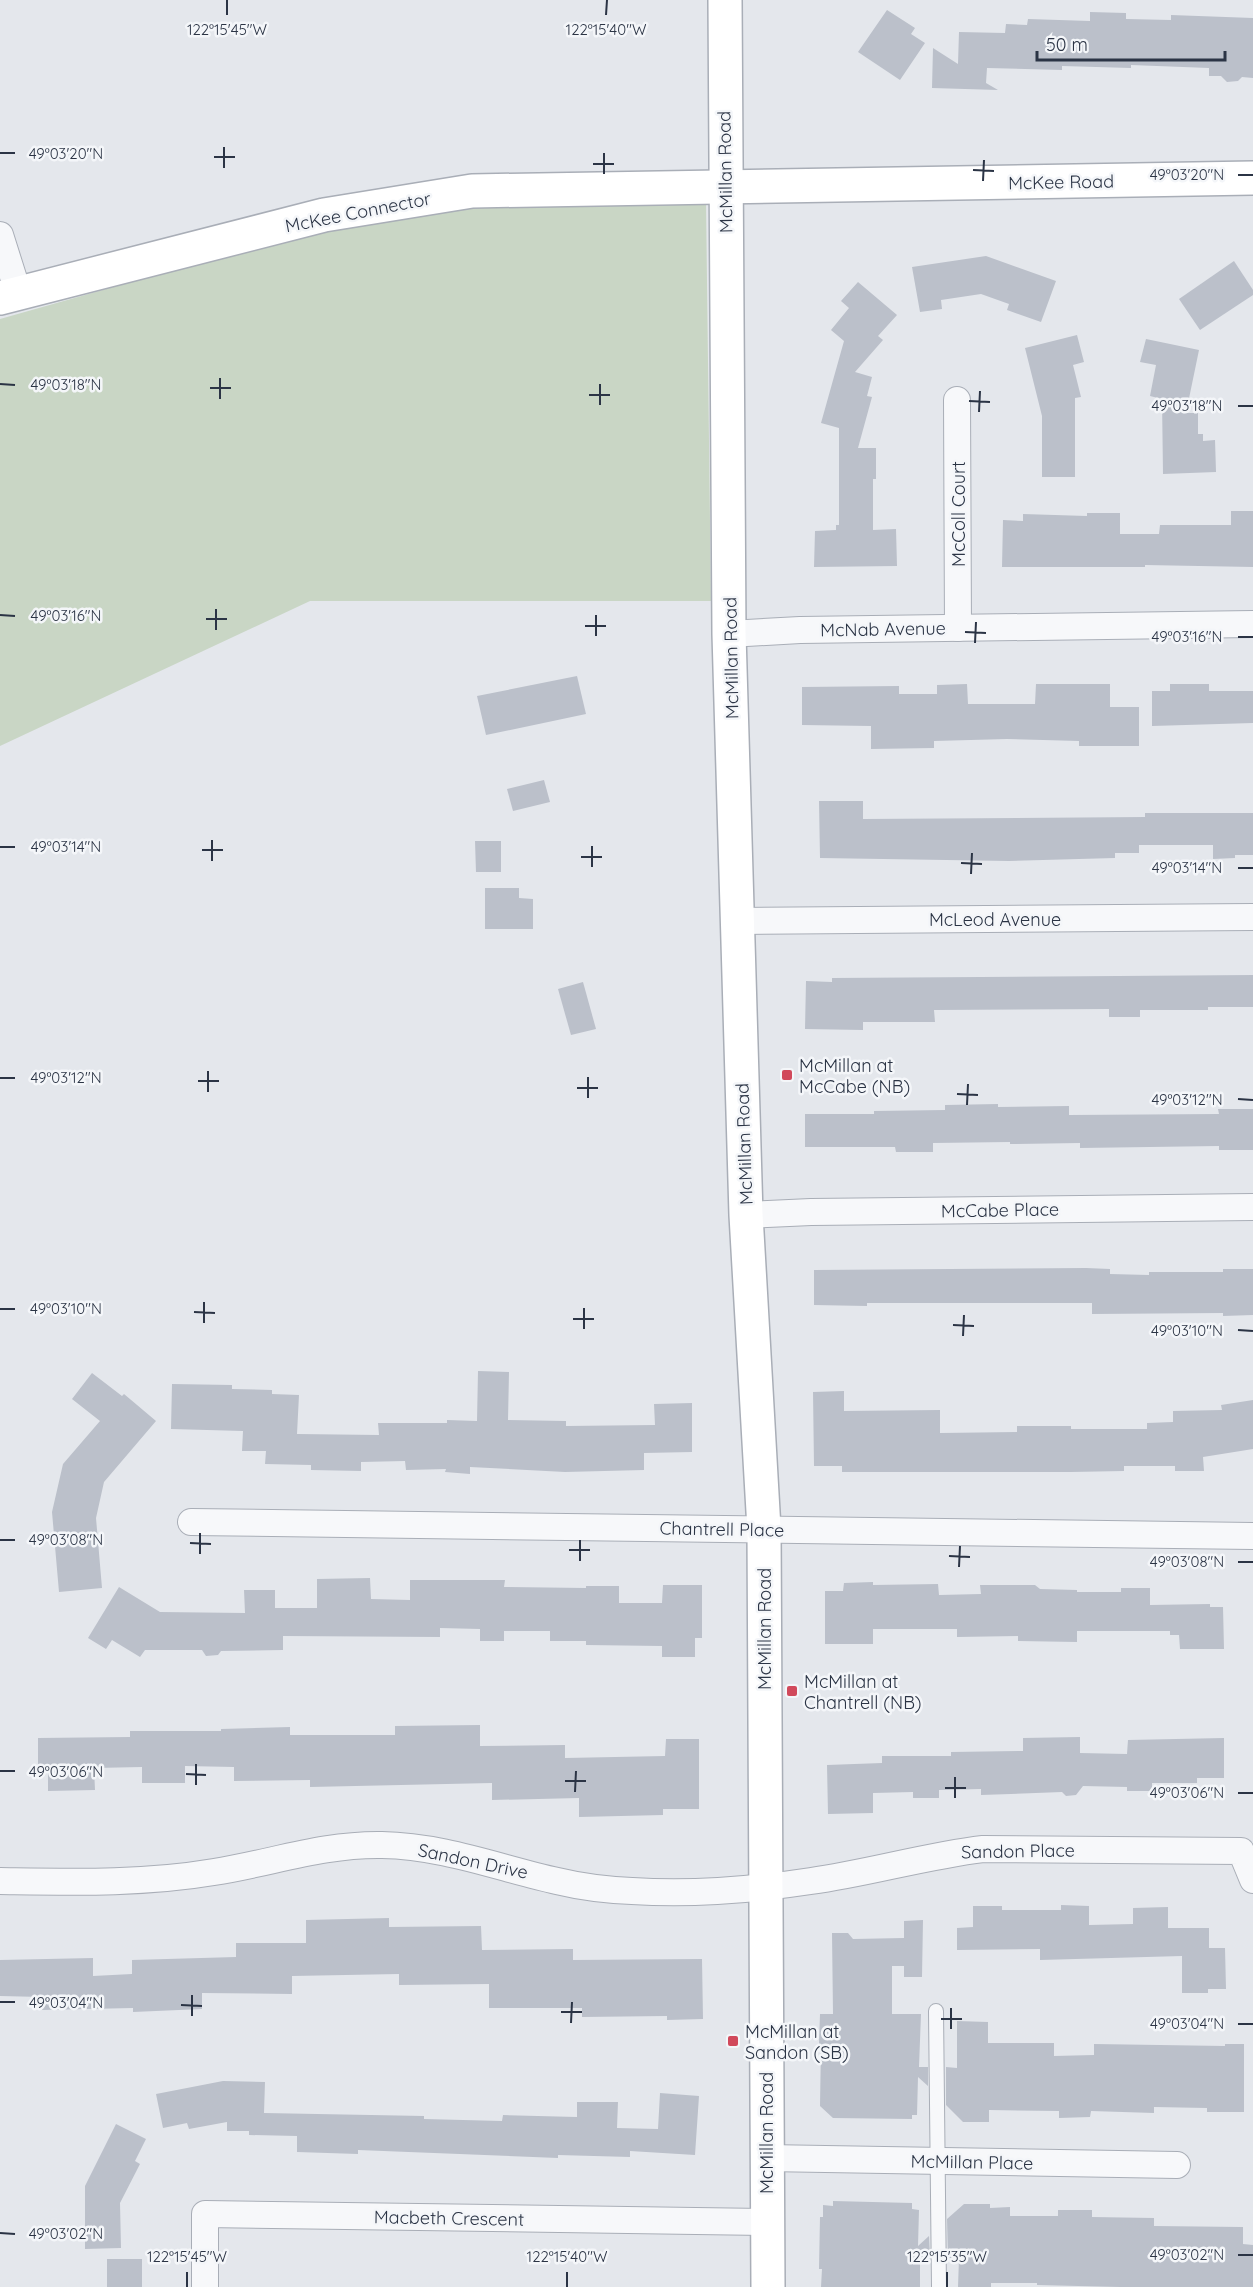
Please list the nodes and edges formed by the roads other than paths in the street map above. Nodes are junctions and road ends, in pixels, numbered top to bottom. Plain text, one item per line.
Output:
1 (724, 0) edge
2 (1253, 178) edge
3 (725, 187) junction
4 (0, 235) edge
5 (9, 295) edge
6 (957, 400) dead end
7 (1253, 624) edge
8 (958, 628) junction
9 (729, 634) junction
10 (1253, 917) edge
11 (738, 921) junction
12 (1253, 1207) edge
13 (746, 1215) junction
14 (191, 1522) dead end
15 (764, 1529) junction
16 (1253, 1536) edge
17 (1253, 1880) edge
18 (0, 1881) edge
19 (767, 1887) junction
20 (936, 2011) dead end
21 (766, 2158) junction
22 (939, 2161) junction
23 (1177, 2165) dead end
24 (766, 2222) junction
25 (205, 2287) edge
26 (768, 2287) edge
27 (939, 2287) edge

1 - 3 main road, McMillan Road
2 - 3 main road, McKee Road
3 - 5 main road, McKee Connector
3 - 9 main road, McMillan Road
4 - 5 street
6 - 8 street, McColl Court
7 - 8 street, McNab Avenue
8 - 9 street, McNab Avenue
9 - 11 main road, McMillan Road
10 - 11 street, McLeod Avenue
11 - 13 main road, McMillan Road
12 - 13 street, McCabe Place
13 - 15 main road, McMillan Road
14 - 15 street, Chantrell Place
15 - 16 street, Chantrell Place
15 - 19 main road, McMillan Road
17 - 19 street, Sandon Place
18 - 19 street, Sandon Drive
19 - 21 main road, McMillan Road
20 - 22 lane
21 - 22 street, McMillan Place
21 - 24 main road, McMillan Road
22 - 23 street, McMillan Place
22 - 27 lane
24 - 25 street, Macbeth Crescent
24 - 26 main road, McMillan Road

